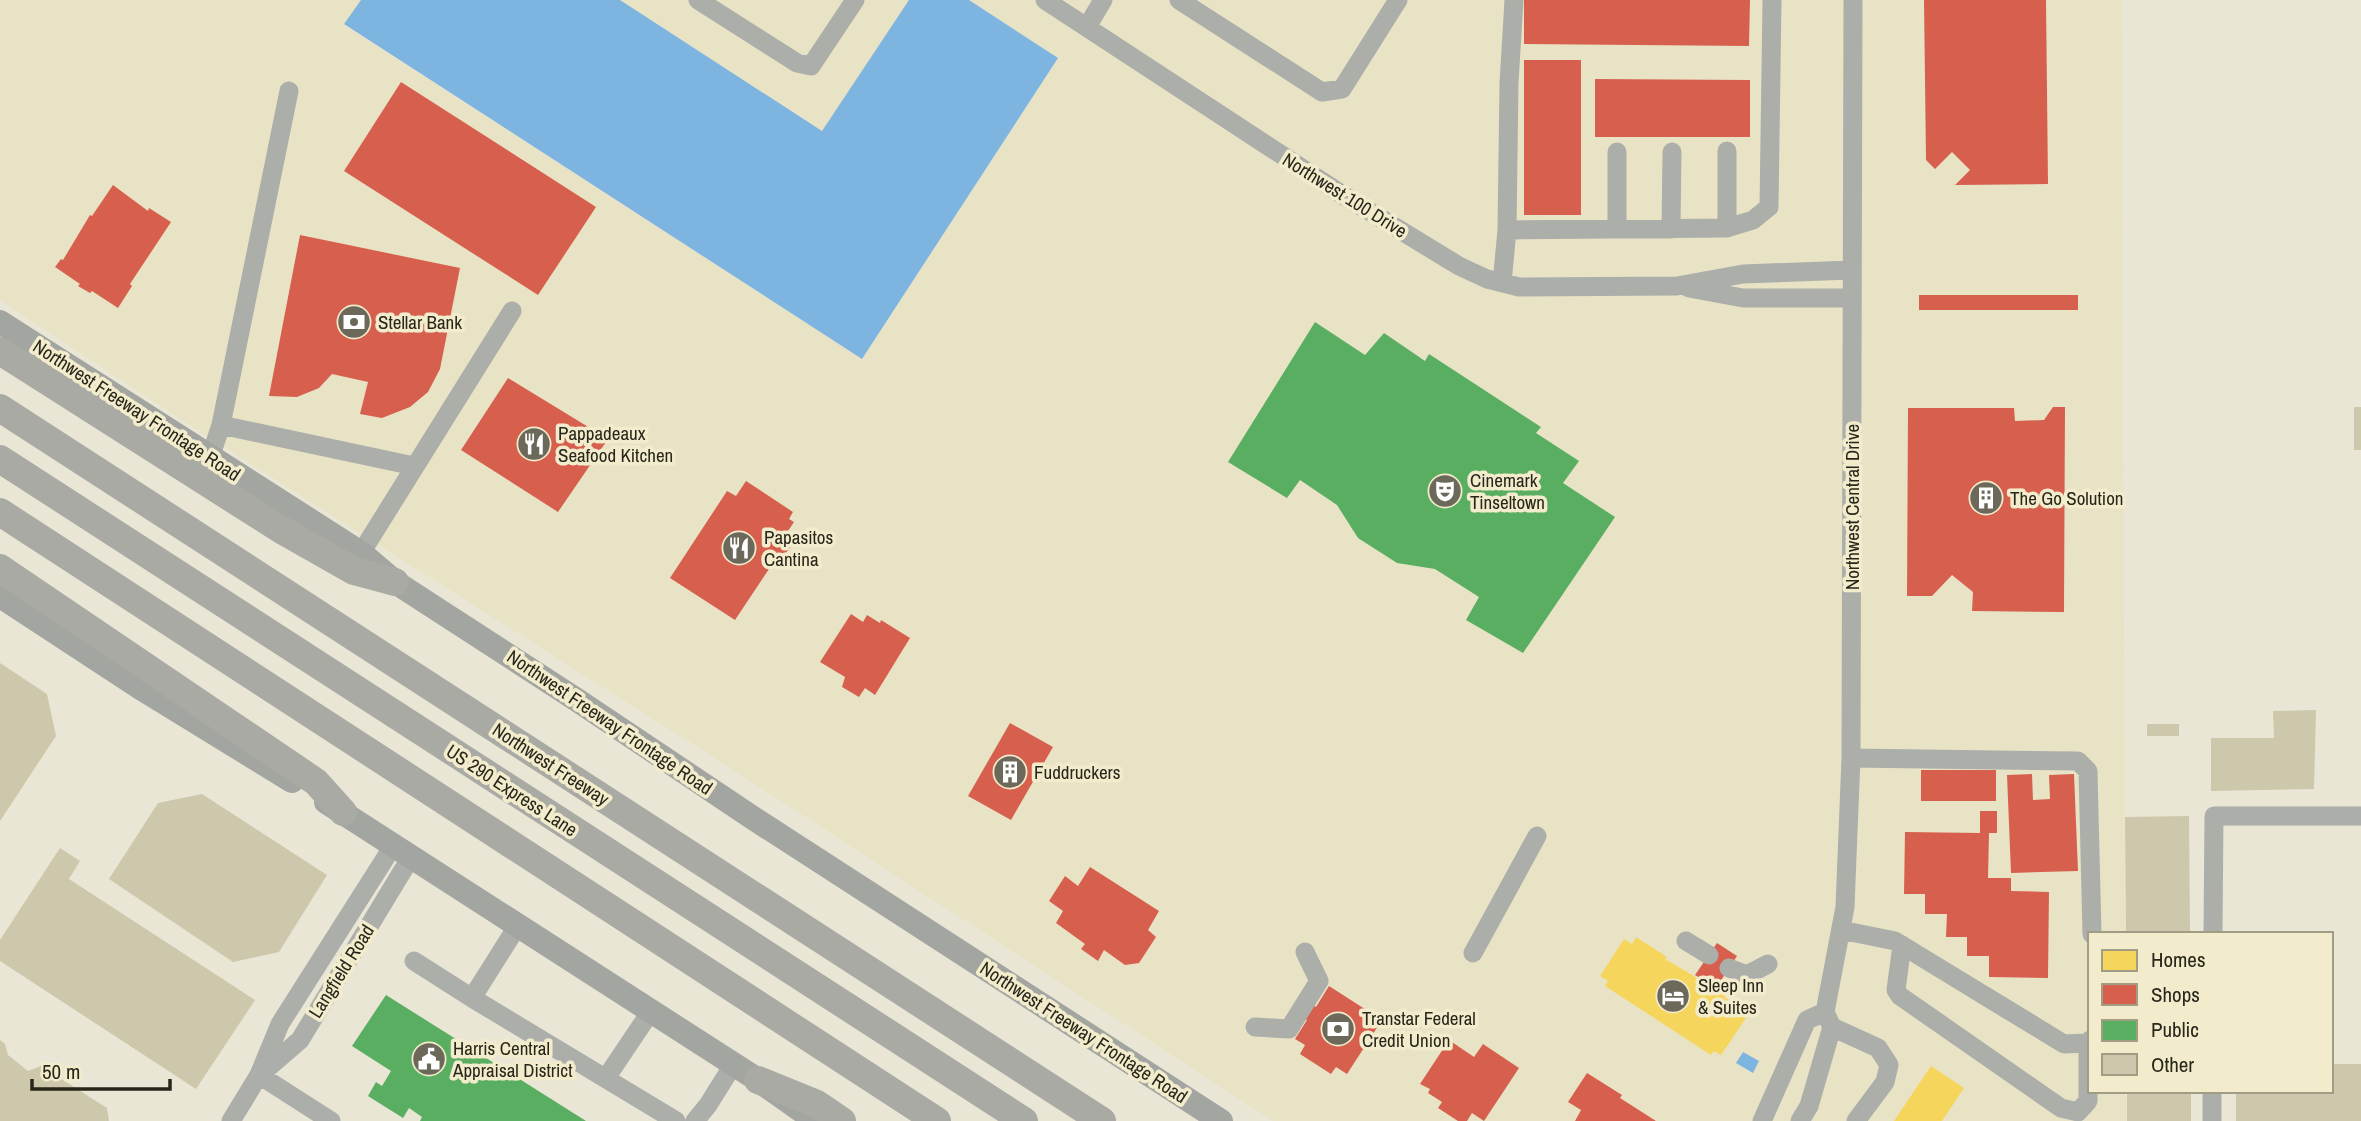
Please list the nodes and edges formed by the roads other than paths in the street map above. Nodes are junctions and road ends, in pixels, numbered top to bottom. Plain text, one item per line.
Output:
1 (698, 0) edge
2 (855, 0) edge
3 (1045, 0) edge
4 (1103, 0) edge
5 (1179, 0) edge
6 (1398, 0) edge
7 (1514, 0) edge
8 (1772, 0) edge
9 (1853, 0) edge
10 (1087, 27) junction
11 (289, 91) dead end
12 (1727, 151) dead end
13 (1617, 152) dead end
14 (1672, 152) dead end
15 (1727, 228) junction
16 (1618, 229) junction
17 (1671, 229) junction
18 (1507, 230) junction
19 (1851, 270) junction
20 (1502, 283) junction
21 (1677, 286) junction
22 (1852, 298) junction
23 (512, 311) dead end
24 (0, 322) edge
25 (0, 351) edge
26 (0, 408) edge
27 (221, 425) junction
28 (210, 458) junction
29 (0, 459) edge
30 (414, 466) junction
31 (0, 512) edge
32 (361, 553) junction
33 (0, 568) edge
34 (395, 582) junction
35 (0, 596) edge
36 (1851, 758) junction
37 (343, 812) junction
38 (2361, 816) edge
39 (1537, 836) dead end
40 (402, 852) junction
41 (518, 925) junction
42 (1841, 930) junction
43 (2092, 932) edge
44 (2213, 932) edge
45 (1686, 941) dead end
46 (1902, 945) junction
47 (1305, 952) dead end
48 (1473, 953) dead end
49 (1709, 955) dead end
50 (414, 961) dead end
51 (1768, 964) dead end
52 (1729, 968) dead end
53 (472, 998) junction
54 (650, 1011) junction
55 (1828, 1019) junction
56 (1255, 1027) dead end
57 (2088, 1041) edge
58 (733, 1065) junction
59 (260, 1075) junction
60 (606, 1079) junction
61 (758, 1080) junction
62 (2088, 1093) edge
63 (2212, 1093) edge
64 (321, 1118) edge
65 (231, 1121) edge
66 (676, 1121) edge
67 (695, 1121) edge
68 (816, 1121) edge
69 (842, 1121) edge
70 (937, 1121) edge
71 (1024, 1121) edge
72 (1102, 1121) edge
73 (1221, 1121) edge
74 (1762, 1121) edge
75 (1800, 1121) edge
76 (1856, 1121) edge
77 (2212, 1121) edge

1 - 2 street
3 - 10 street, Northwest 100 Drive
4 - 10 street
5 - 6 street
7 - 18 street
8 - 15 street
9 - 19 street, Northwest Central Drive
10 - 20 street, Northwest 100 Drive
11 - 27 street
12 - 15 street
13 - 16 street
14 - 17 street
15 - 17 street
16 - 17 street
16 - 18 street
18 - 20 street
19 - 21 street, Northwest 100 Drive
19 - 22 street, Northwest Central Drive
20 - 21 street, Northwest 100 Drive
21 - 22 street, Northwest 100 Drive
22 - 36 street, Northwest Central Drive
23 - 30 street
24 - 28 main road, Northwest Freeway Frontage Road
25 - 34 highway
26 - 72 highway, Northwest Freeway
27 - 28 street
27 - 30 street
28 - 32 main road, Northwest Freeway Frontage Road
29 - 71 highway, US 290 Express Lane
30 - 32 street
31 - 70 highway
32 - 34 main road, Northwest Freeway Frontage Road
33 - 37 highway
34 - 73 main road, Northwest Freeway Frontage Road
35 - 37 main road
36 - 42 street, Northwest Central Drive
36 - 43 street
37 - 40 main road
38 - 44 street
39 - 48 street
40 - 41 main road
40 - 59 street, Langfield Road
41 - 53 street
41 - 54 main road
42 - 46 street
42 - 55 street, Northwest Central Drive
45 - 49 street
46 - 57 street
46 - 62 street
47 - 56 street
50 - 53 street
51 - 52 street
53 - 60 street
54 - 58 main road
54 - 60 street
55 - 74 street
55 - 75 street, Northwest Central Drive
55 - 76 street
58 - 61 main road
58 - 67 street
59 - 64 street
59 - 65 street, Langfield Road
60 - 66 street
61 - 68 main road
61 - 69 highway
63 - 77 street

